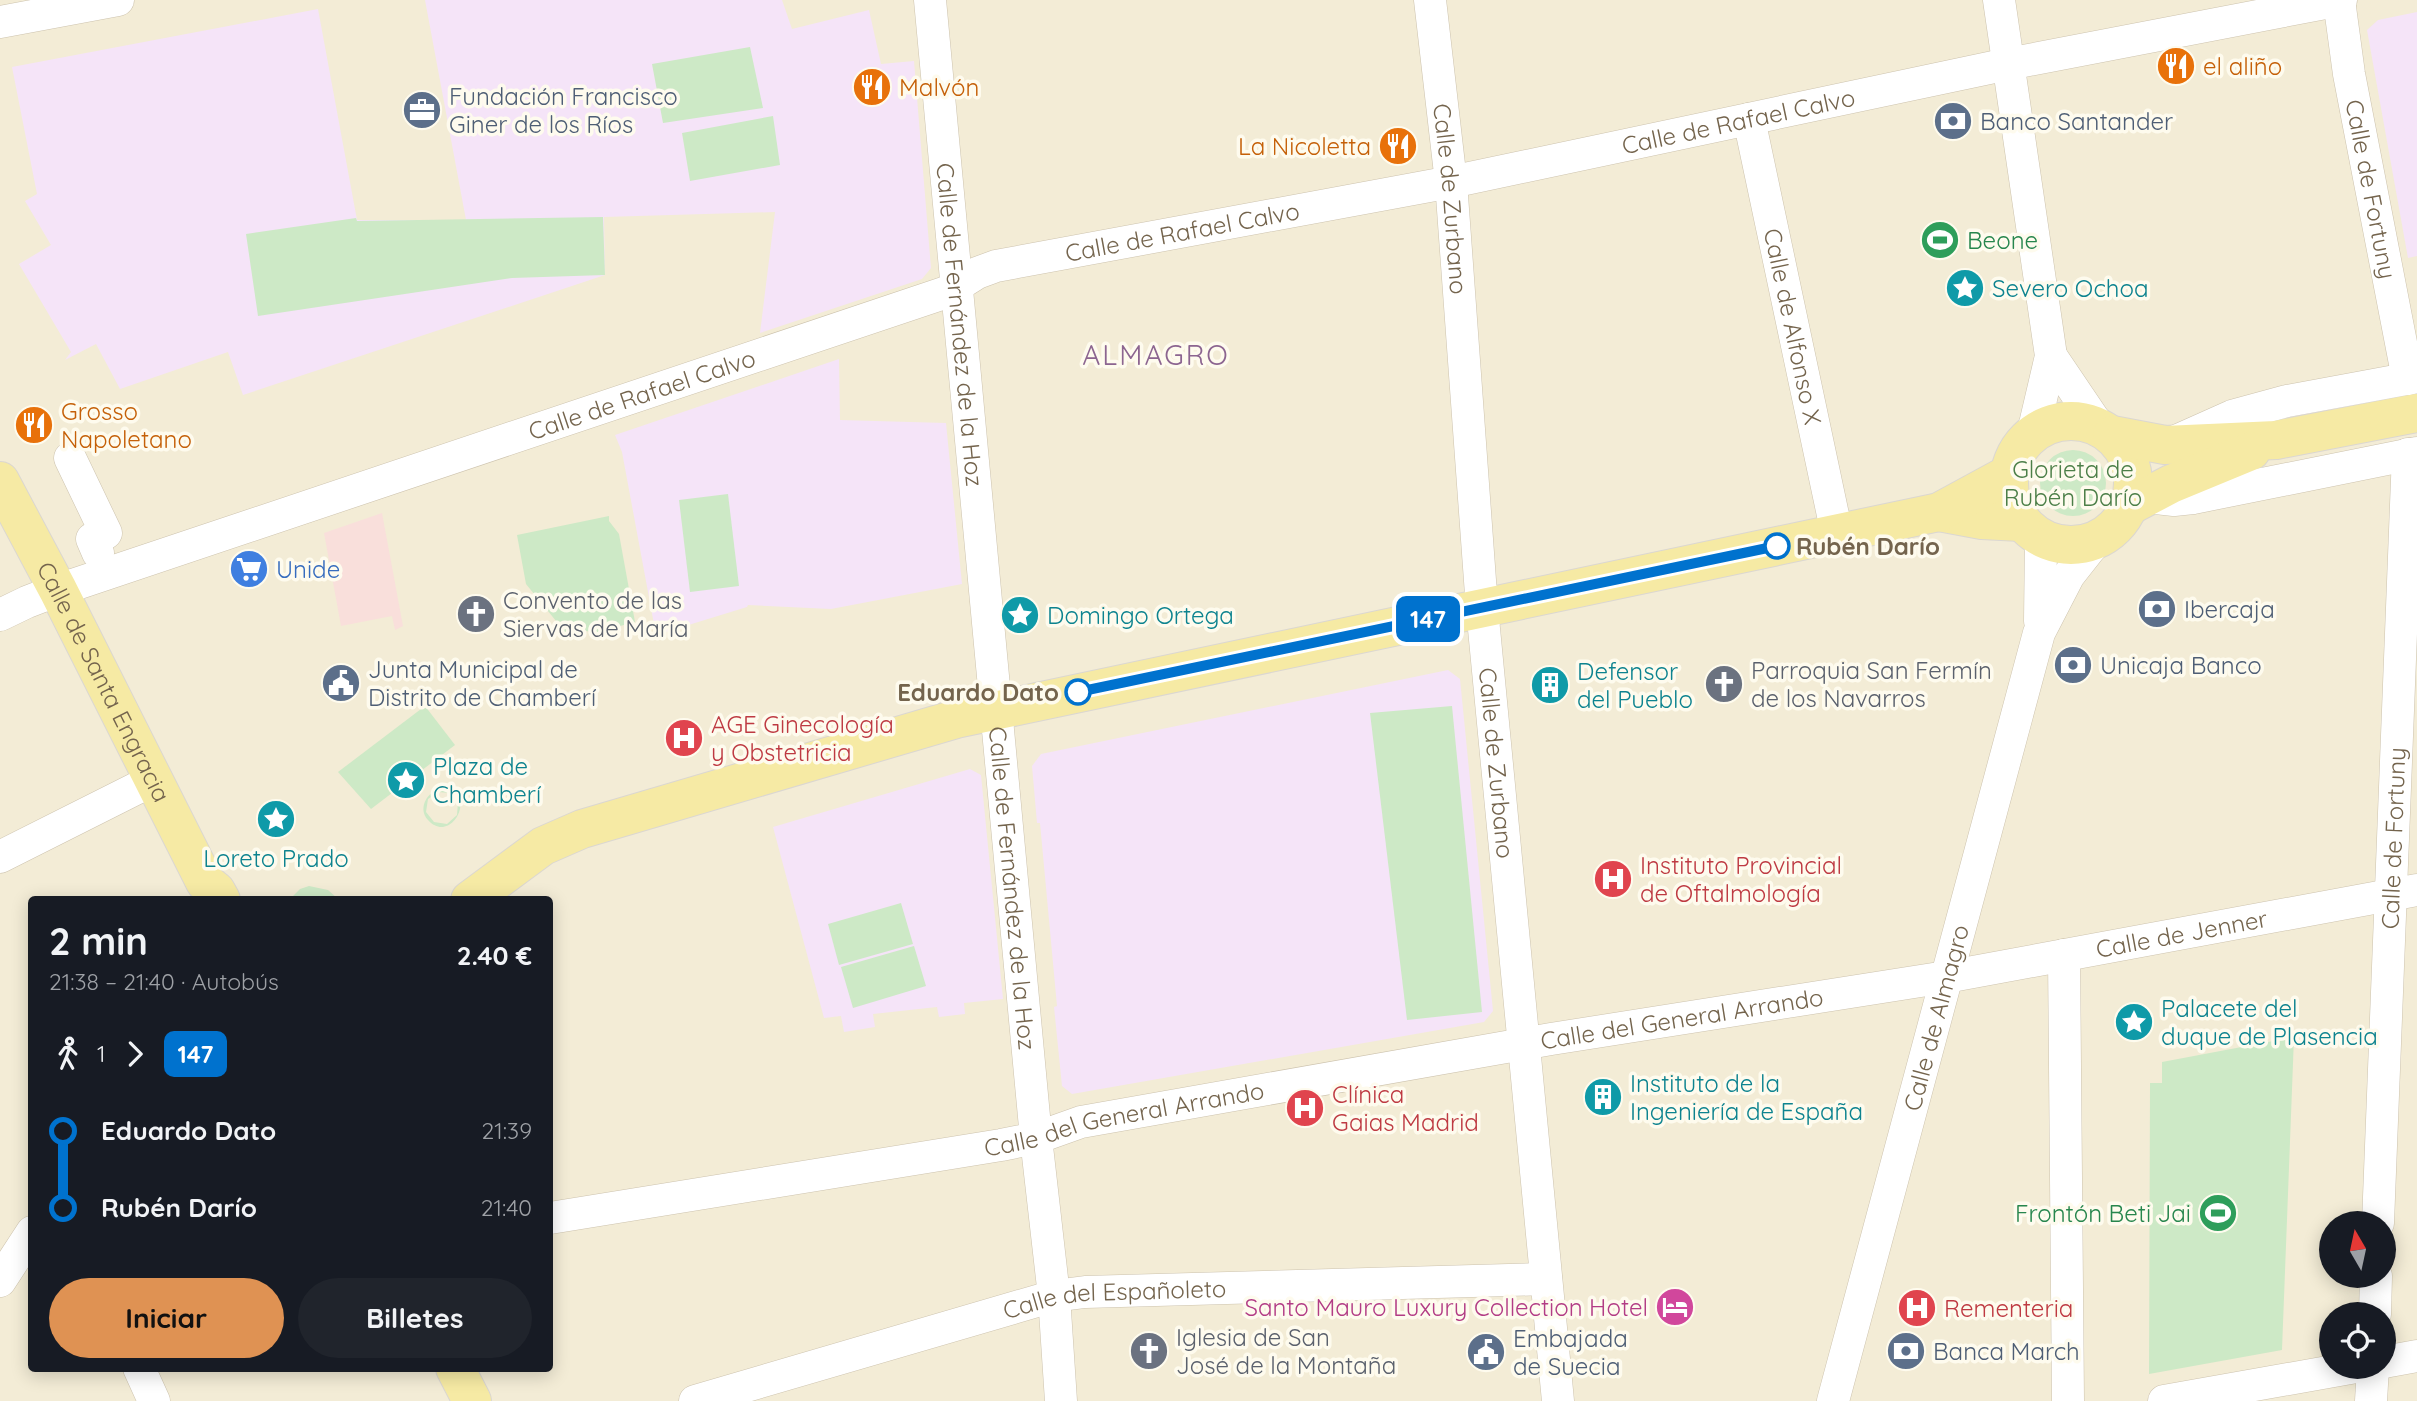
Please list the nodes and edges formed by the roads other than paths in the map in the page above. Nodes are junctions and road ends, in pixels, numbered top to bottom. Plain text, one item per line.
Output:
1 (118, 0) edge
2 (930, 0) edge
3 (1430, 0) edge
4 (1999, 0) edge
5 (2340, 0) edge
6 (0, 22) edge
7 (2008, 64) junction
8 (1749, 119) junction
9 (1451, 182) junction
10 (956, 286) junction
11 (2051, 356) junction
12 (2414, 390) edge
13 (2105, 431) junction
14 (2033, 433) junction
15 (2276, 440) junction
16 (2165, 445) junction
17 (2413, 454) edge
18 (70, 458) dead end
19 (2009, 474) junction
20 (0, 481) edge
21 (2139, 501) junction
22 (1939, 512) junction
23 (2031, 530) junction
24 (1836, 534) junction
25 (2095, 542) junction
26 (98, 553) dead end
27 (58, 590) junction
28 (1482, 608) junction
29 (0, 615) edge
30 (2039, 633) junction
31 (997, 710) junction
32 (153, 780) junction
33 (0, 856) edge
34 (2403, 893) edge
35 (210, 894) edge
36 (475, 896) edge
37 (2064, 955) junction
38 (1946, 977) junction
39 (1524, 1045) junction
40 (1036, 1138) junction
41 (2379, 1211) edge
42 (553, 1218) edge
43 (28, 1238) edge
44 (1546, 1279) junction
45 (0, 1281) edge
46 (1054, 1296) junction
47 (2417, 1356) edge
48 (2396, 1360) edge
49 (141, 1372) edge
50 (457, 1372) edge
51 (2319, 1374) edge
52 (2372, 1379) edge
53 (154, 1401) edge
54 (472, 1401) edge
55 (695, 1401) edge
56 (1061, 1401) edge
57 (1558, 1401) edge
58 (1833, 1401) edge
59 (2068, 1401) edge
60 (2164, 1401) edge
61 (2371, 1401) edge

1 - 6 street
2 - 10 street, Calle de Fernández de la Hoz
3 - 9 street, Calle de Zurbano
4 - 7 street
5 - 7 street, Calle de Rafael Calvo
5 - 12 street, Calle de Fortuny
7 - 8 street, Calle de Rafael Calvo
7 - 11 street
8 - 9 street, Calle de Rafael Calvo
8 - 24 street, Calle de Alfonso X
9 - 10 street, Calle de Rafael Calvo
9 - 28 street, Calle de Zurbano
10 - 27 street, Calle de Rafael Calvo
10 - 31 street, Calle de Fernández de la Hoz
11 - 13 street
11 - 14 street
12 - 15 main road
12 - 16 street
13 - 14 main road
13 - 16 main road
13 - 21 main road
14 - 19 main road
15 - 16 main road
15 - 21 main road
17 - 21 street
17 - 34 street, Calle de Fortuny
18 - 26 street
19 - 22 main road
19 - 23 main road
20 - 27 main road, Calle de Santa Engracia
21 - 25 main road
22 - 23 main road
22 - 24 main road
23 - 25 main road
23 - 30 street, Calle de Almagro
24 - 28 main road
25 - 30 street, Calle de Almagro
27 - 29 street, Calle de Rafael Calvo
27 - 32 main road, Calle de Santa Engracia
28 - 31 main road
28 - 39 street, Calle de Zurbano
30 - 38 street, Calle de Almagro
31 - 36 main road
31 - 40 street, Calle de Fernández de la Hoz
32 - 33 street
32 - 35 main road, Calle de Santa Engracia
34 - 37 street, Calle de Jenner
34 - 41 street, Calle de Fortuny
37 - 38 street, Calle de Jenner
37 - 59 street
38 - 39 street, Calle del General Arrando
38 - 58 street, Calle de Almagro
39 - 40 street, Calle del General Arrando
39 - 44 street, Calle de Zurbano
40 - 42 street, Calle del General Arrando
40 - 46 street, Calle de Fernández de la Hoz
43 - 45 street
44 - 46 street, Calle del Españoleto
44 - 57 street, Calle de Zurbano
46 - 55 street, Calle del Españoleto
46 - 56 street, Calle de Fernández de la Hoz
47 - 48 street
49 - 53 street
50 - 54 main road
51 - 60 street
52 - 61 street

